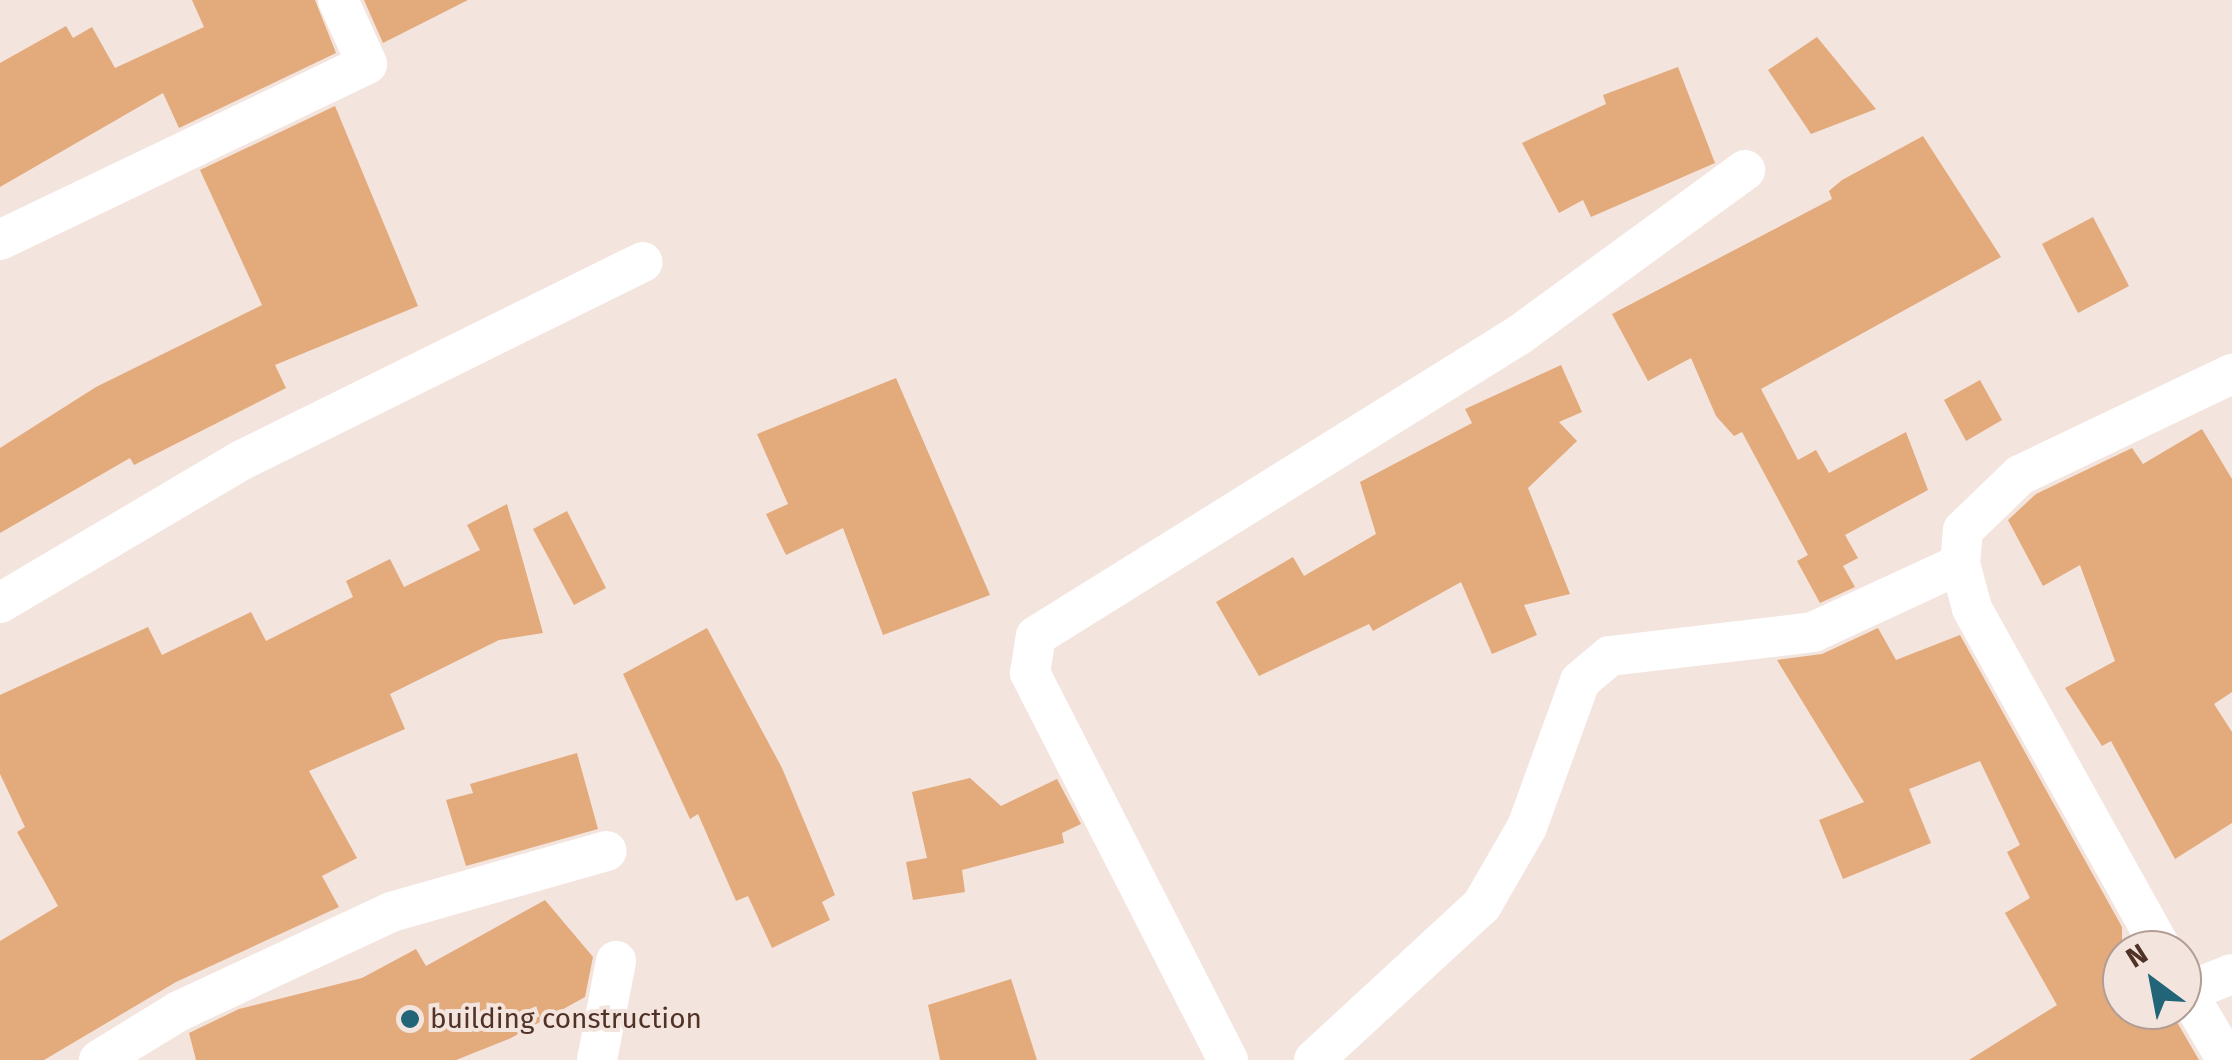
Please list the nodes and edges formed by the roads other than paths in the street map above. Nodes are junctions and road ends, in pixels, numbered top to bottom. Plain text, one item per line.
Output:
1 (338, 0) edge
2 (1745, 170) dead end
3 (0, 240) edge
4 (642, 262) dead end
5 (2232, 374) edge
6 (1960, 564) junction
7 (0, 604) edge
8 (607, 850) dead end
9 (2151, 930) edge
10 (616, 962) dead end
11 (2232, 974) edge
12 (2202, 983) edge
13 (2202, 1019) edge
14 (98, 1060) edge
15 (597, 1060) edge
16 (1228, 1060) edge
17 (1314, 1060) edge
18 (2226, 1060) edge

1 - 3 street
2 - 16 street
4 - 7 street
5 - 6 street
6 - 9 street
6 - 17 street
8 - 14 street
10 - 15 street
11 - 12 street
13 - 18 street

